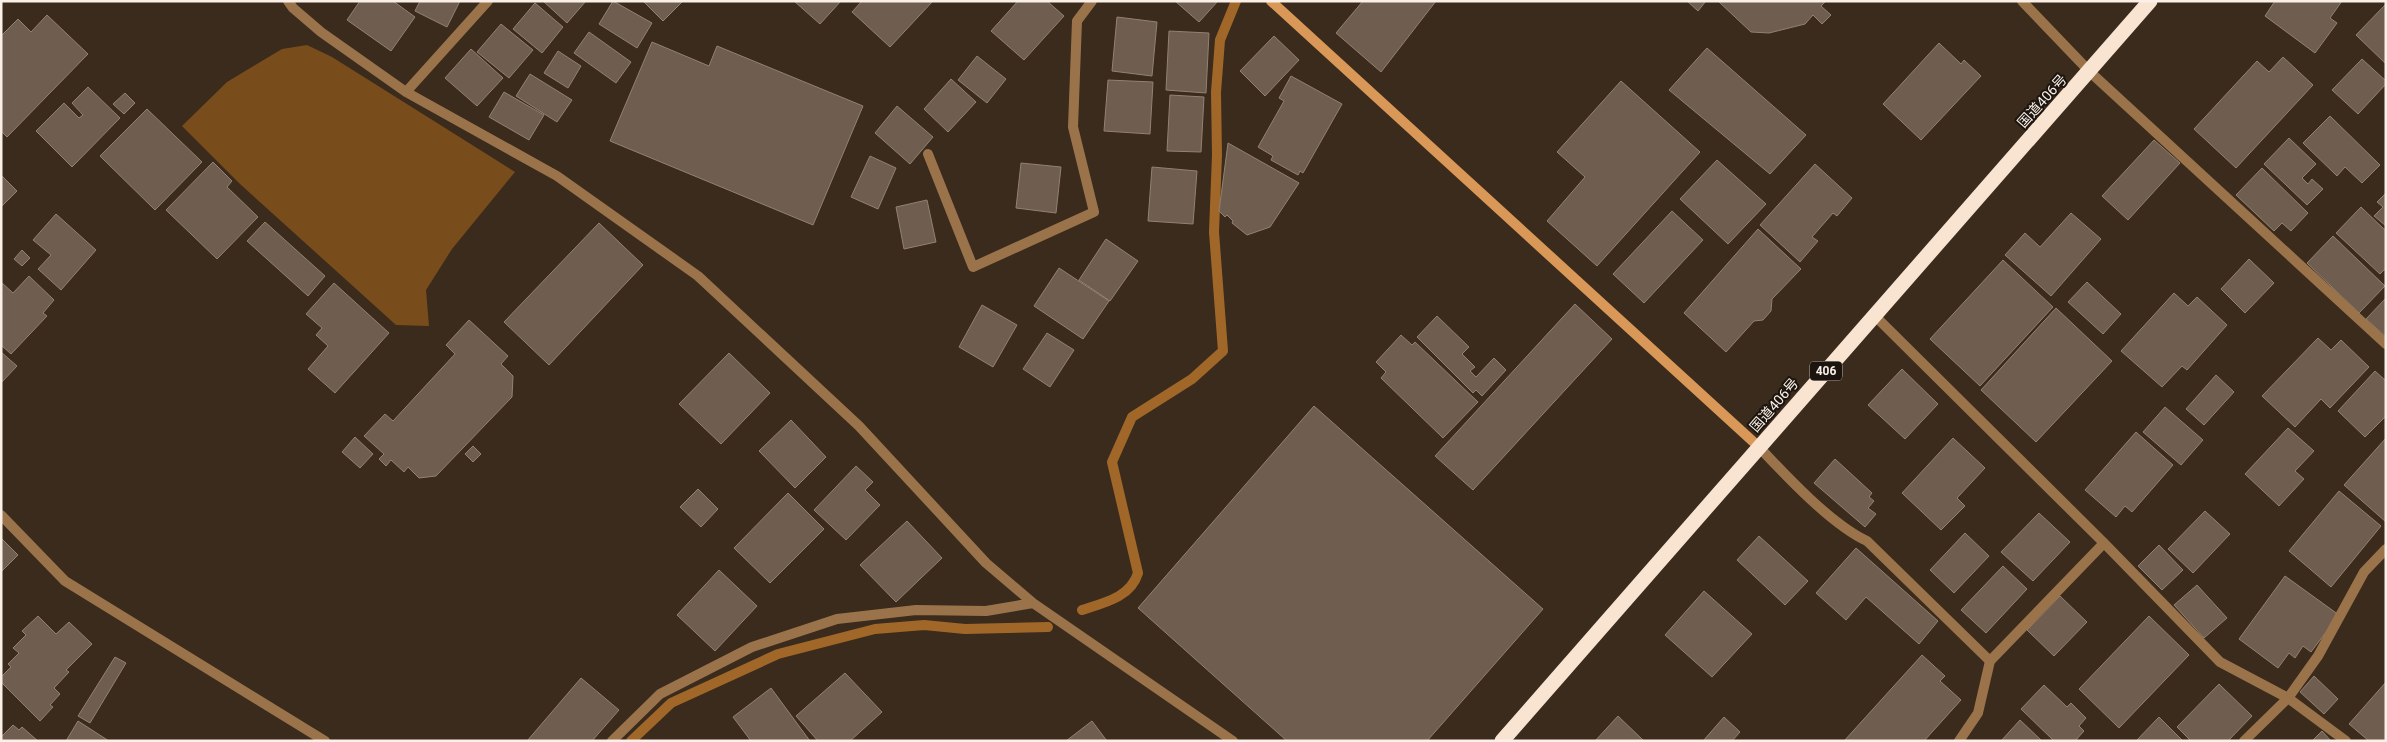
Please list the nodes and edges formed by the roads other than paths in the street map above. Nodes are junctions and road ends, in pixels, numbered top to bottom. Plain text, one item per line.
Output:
1 (288, 1) edge
2 (488, 1) edge
3 (1092, 1) edge
4 (1271, 1) edge
5 (2022, 1) edge
6 (2150, 1) edge
7 (2090, 72) junction
8 (406, 92) junction
9 (928, 154) dead end
10 (1874, 315) junction
11 (2386, 344) edge
12 (1759, 447) junction
13 (1, 515) edge
14 (2104, 542) junction
15 (2386, 549) edge
16 (1033, 603) junction
17 (1990, 661) junction
18 (2288, 698) junction
19 (325, 741) edge
20 (612, 741) edge
21 (1233, 741) edge
22 (1502, 741) edge
23 (1959, 741) edge
24 (2244, 741) edge
25 (2346, 741) edge

1 - 8 street
2 - 8 street
3 - 9 street
4 - 12 street
5 - 7 street
6 - 7 highway, 国道406号 / 406
7 - 10 highway, 国道406号 / 406
7 - 11 street
8 - 16 street
10 - 12 highway, 国道406号 / 406
10 - 14 street
12 - 17 street
12 - 22 highway, 国道406号 / 406
13 - 19 street
14 - 17 street
14 - 18 street
15 - 18 street
16 - 20 street
16 - 21 street
17 - 23 street
18 - 24 street
18 - 25 street

